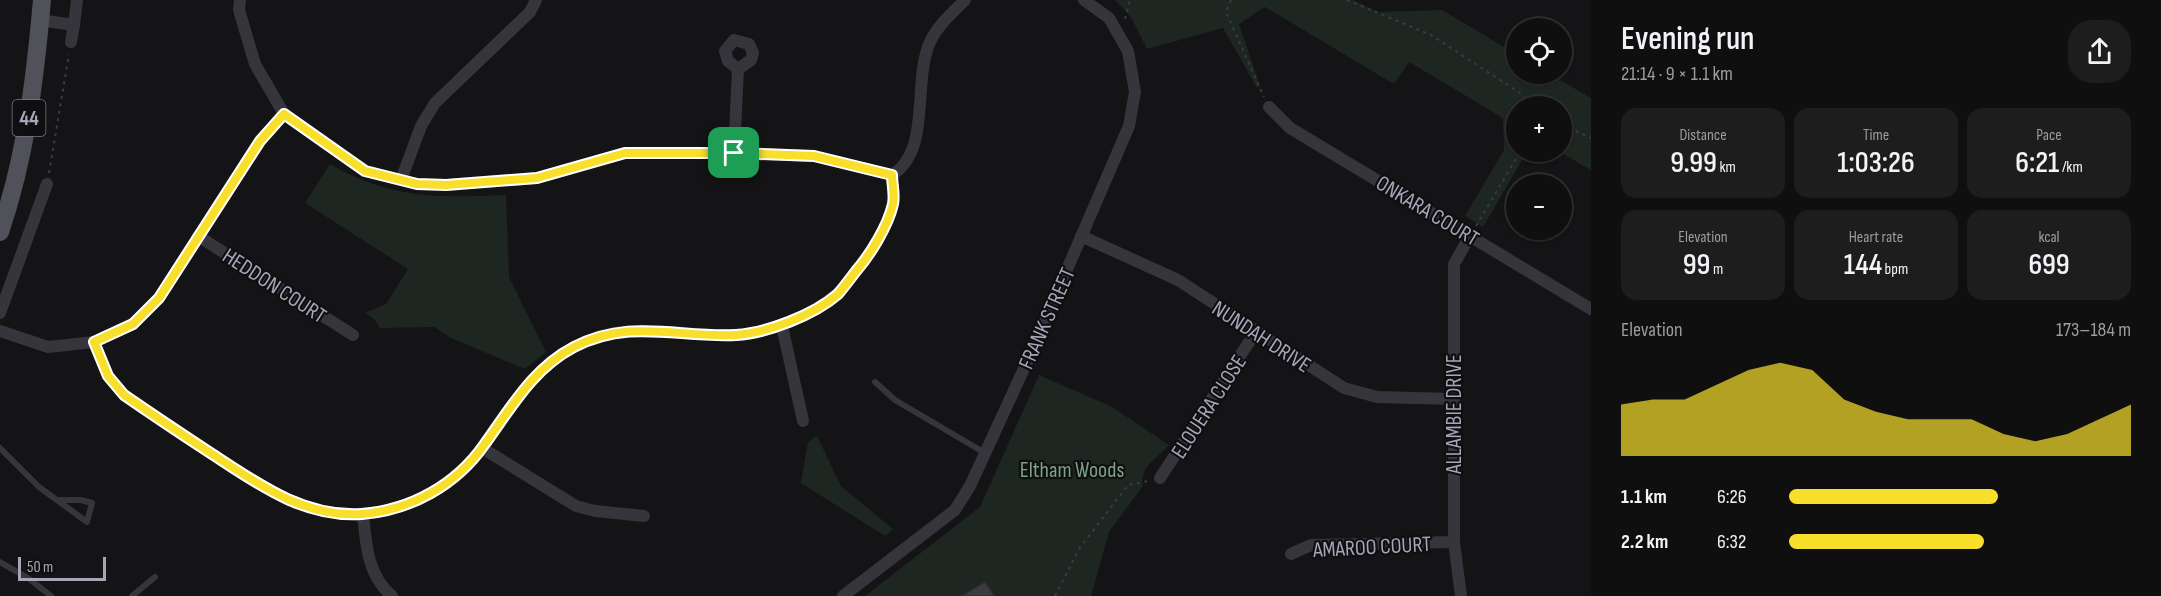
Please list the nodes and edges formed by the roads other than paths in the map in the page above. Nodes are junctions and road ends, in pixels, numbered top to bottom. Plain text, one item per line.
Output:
1 (42, 0) edge
2 (77, 0) edge
3 (240, 0) edge
4 (536, 0) edge
5 (965, 0) edge
6 (1084, 0) edge
7 (40, 20) junction
8 (74, 25) junction
9 (71, 42) road end
10 (738, 69) dead end
11 (1269, 107) road end
12 (284, 114) junction
13 (734, 153) junction
14 (892, 175) junction
15 (401, 180) junction
16 (47, 184) road end
17 (0, 232) edge
18 (198, 236) junction
19 (1081, 236) junction
20 (1470, 236) junction
21 (1591, 309) edge
22 (0, 313) edge
23 (782, 326) junction
24 (0, 331) edge
25 (1255, 333) junction
26 (353, 335) dead end
27 (94, 342) junction
28 (875, 382) dead end
29 (1453, 399) junction
30 (803, 421) dead end
31 (0, 448) edge
32 (482, 448) junction
33 (986, 454) junction
34 (1160, 478) road end
35 (59, 500) junction
36 (363, 514) junction
37 (644, 516) dead end
38 (1454, 542) junction
39 (1291, 554) dead end
40 (0, 562) edge
41 (155, 577) dead end
42 (51, 596) edge
43 (132, 596) edge
44 (392, 596) edge
45 (843, 596) edge
46 (1461, 596) edge

1 - 7 main road, 44
2 - 8 street
3 - 12 street
4 - 15 street
5 - 14 street
6 - 19 street, FRANK STREET
7 - 8 street
7 - 17 main road, 44
8 - 9 street
10 - 13 street
11 - 20 street, ONKARA COURT
12 - 15 street
12 - 18 street
13 - 14 street
13 - 15 street
14 - 23 street
16 - 22 street
18 - 26 street, HEDDON COURT
18 - 27 street
19 - 25 street, NUNDAH DRIVE
19 - 33 street, FRANK STREET
20 - 21 street, ONKARA COURT
20 - 29 street, ALLAMBIE DRIVE
23 - 30 street
23 - 32 street
24 - 27 street
25 - 29 street, NUNDAH DRIVE
25 - 34 street, ELOUERA CLOSE
27 - 36 street
28 - 33 lane
29 - 38 street, ALLAMBIE DRIVE
31 - 35 lane
32 - 36 street
32 - 37 street
33 - 45 street, FRANK STREET
35 - 35 lane
36 - 44 street
38 - 39 street, AMAROO COURT
38 - 46 street, ALLAMBIE DRIVE
40 - 42 lane
41 - 43 lane

